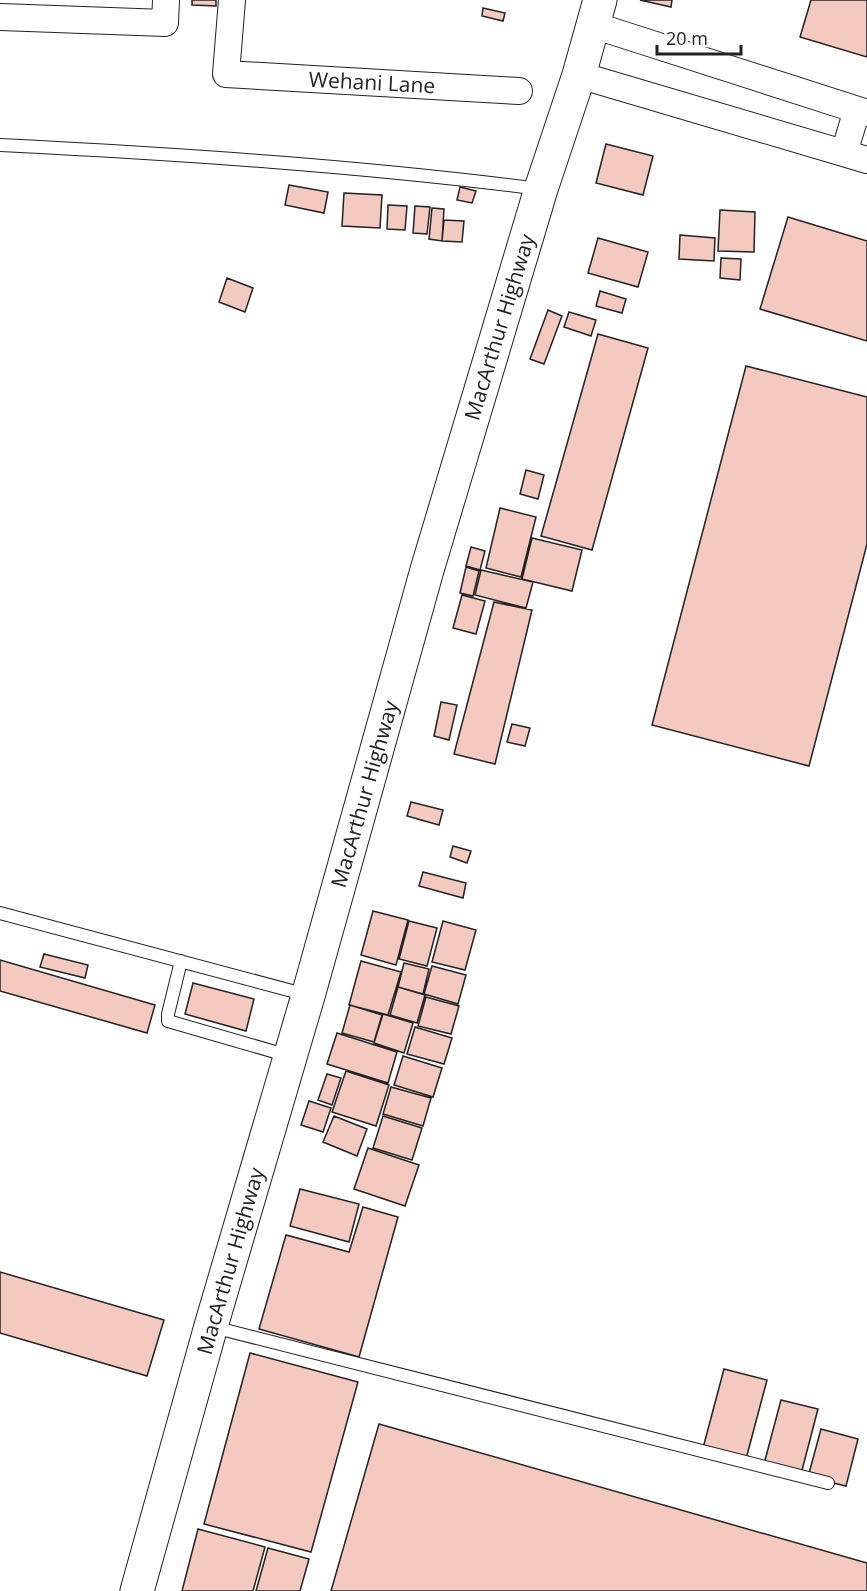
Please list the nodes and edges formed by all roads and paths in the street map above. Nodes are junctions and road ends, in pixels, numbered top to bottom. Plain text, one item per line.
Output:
1 (232, 0) edge
2 (166, 11) edge
3 (596, 13) edge
4 (0, 17) edge
5 (579, 75) junction
6 (519, 91) dead end
7 (862, 111) edge
8 (0, 145) edge
9 (855, 157) edge
10 (541, 189) junction
11 (0, 913) edge
12 (181, 962) junction
13 (308, 996) junction
14 (289, 1056) junction
15 (211, 1326) junction
16 (828, 1483) dead end
17 (137, 1591) edge

1 - 6 street, Wehani Lane
2 - 4 street
3 - 5 highway, MacArthur Highway
3 - 7 street
5 - 9 street
5 - 10 highway, MacArthur Highway
7 - 9 street
8 - 10 lane
10 - 13 highway, MacArthur Highway
11 - 12 lane
12 - 13 lane
12 - 14 lane
13 - 14 highway, MacArthur Highway
14 - 15 highway, MacArthur Highway
15 - 16 lane
15 - 17 highway, MacArthur Highway

